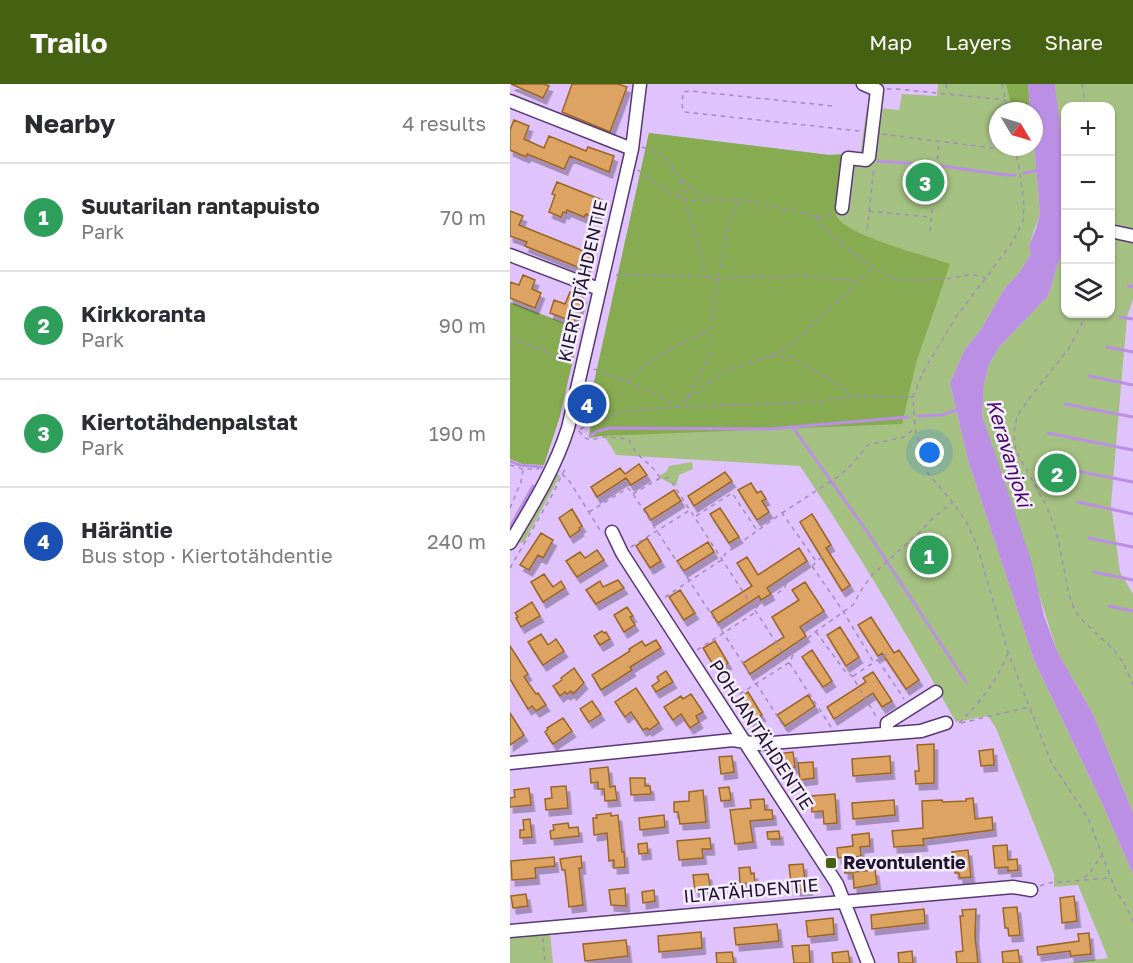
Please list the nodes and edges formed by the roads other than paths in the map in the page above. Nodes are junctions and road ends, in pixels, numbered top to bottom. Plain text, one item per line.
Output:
1 (640, 84) edge
2 (863, 84) edge
3 (510, 101) edge
4 (637, 148) junction
5 (842, 208) road end
6 (1115, 232) edge
7 (1133, 236) edge
8 (510, 255) edge
9 (599, 289) junction
10 (614, 536) road end
11 (510, 543) edge
12 (936, 692) dead end
13 (946, 723) road end
14 (887, 733) junction
15 (744, 741) junction
16 (510, 763) edge
17 (1031, 890) road end
18 (845, 901) junction
19 (510, 931) edge
20 (868, 963) edge

1 - 4 street, KIERTOTÄHDENTIE
2 - 5 street
3 - 4 street
4 - 9 street, KIERTOTÄHDENTIE
6 - 7 street
8 - 9 street
9 - 11 street, KIERTOTÄHDENTIE
10 - 15 street, POHJANTÄHDENTIE
12 - 14 street
13 - 14 street
14 - 15 street
15 - 16 street
15 - 18 street, POHJANTÄHDENTIE
17 - 18 street, ILTATÄHDENTIE
18 - 19 street, ILTATÄHDENTIE
18 - 20 street, POHJANTÄHDENTIE

